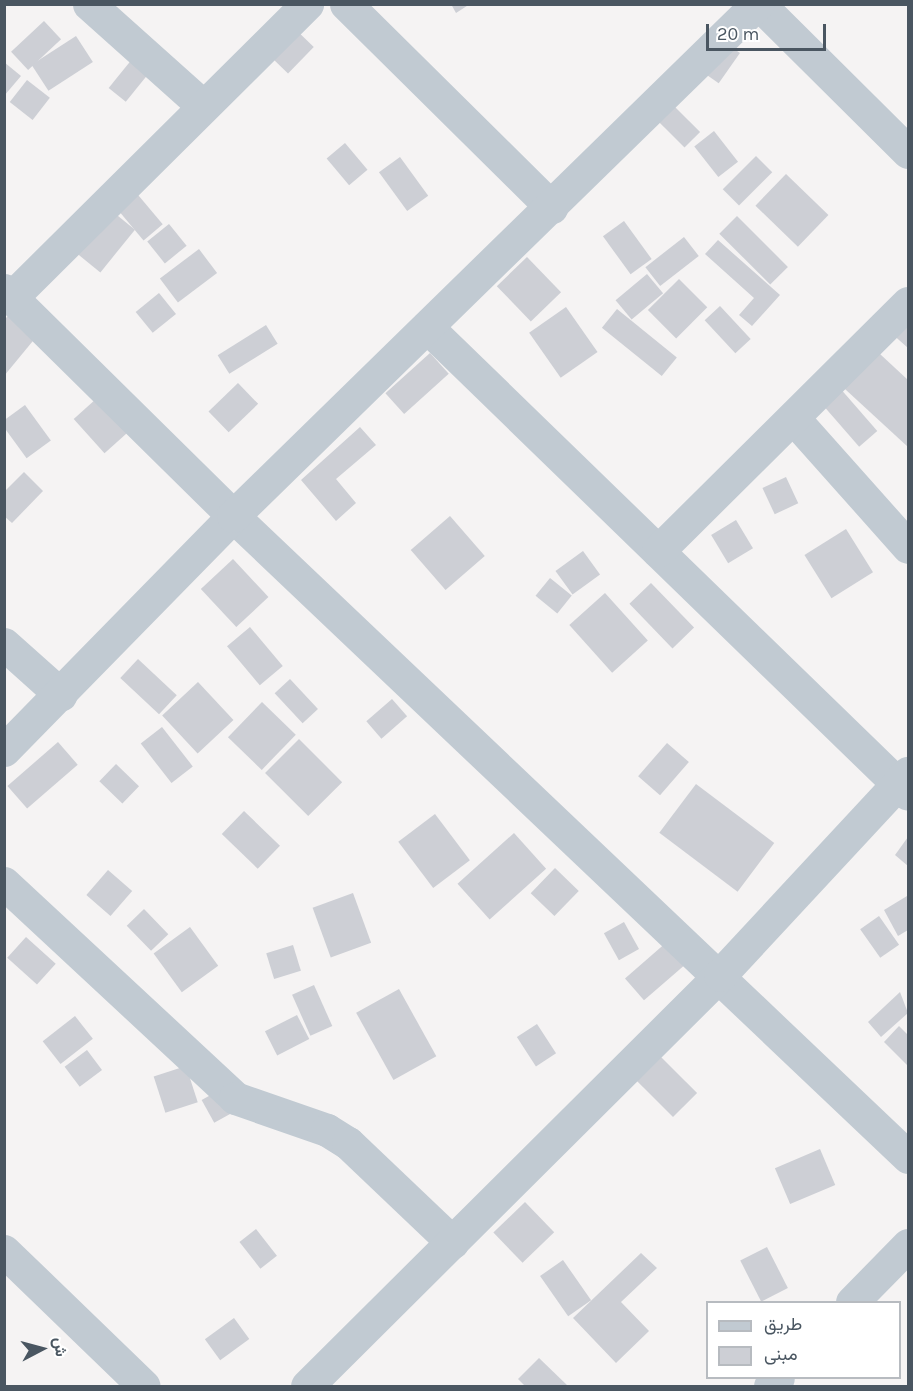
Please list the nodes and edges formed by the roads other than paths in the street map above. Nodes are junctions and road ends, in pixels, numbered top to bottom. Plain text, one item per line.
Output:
1 (89, 4) edge
2 (307, 4) edge
3 (346, 4) edge
4 (758, 4) edge
5 (203, 106) junction
6 (909, 152) edge
7 (550, 207) junction
8 (8, 294) edge
9 (909, 303) edge
10 (427, 327) junction
11 (795, 420) junction
12 (233, 516) junction
13 (909, 547) edge
14 (658, 551) junction
15 (4, 644) edge
16 (61, 695) junction
17 (4, 750) edge
18 (905, 784) edge
19 (4, 882) edge
20 (720, 975) junction
21 (909, 1157) edge
22 (453, 1242) junction
23 (909, 1245) edge
24 (4, 1251) edge
25 (853, 1301) edge
26 (144, 1386) edge
27 (307, 1386) edge

1 - 5 street
2 - 5 street
3 - 7 street
4 - 6 street
4 - 7 street
5 - 8 street
7 - 10 street
8 - 12 street
9 - 11 street
10 - 12 street
10 - 14 street
11 - 13 street
11 - 14 street
12 - 16 street
12 - 20 street
14 - 18 street
15 - 16 street
16 - 17 street
18 - 20 street
19 - 22 street
20 - 21 street
20 - 22 street
22 - 27 street
23 - 25 street
24 - 26 street

